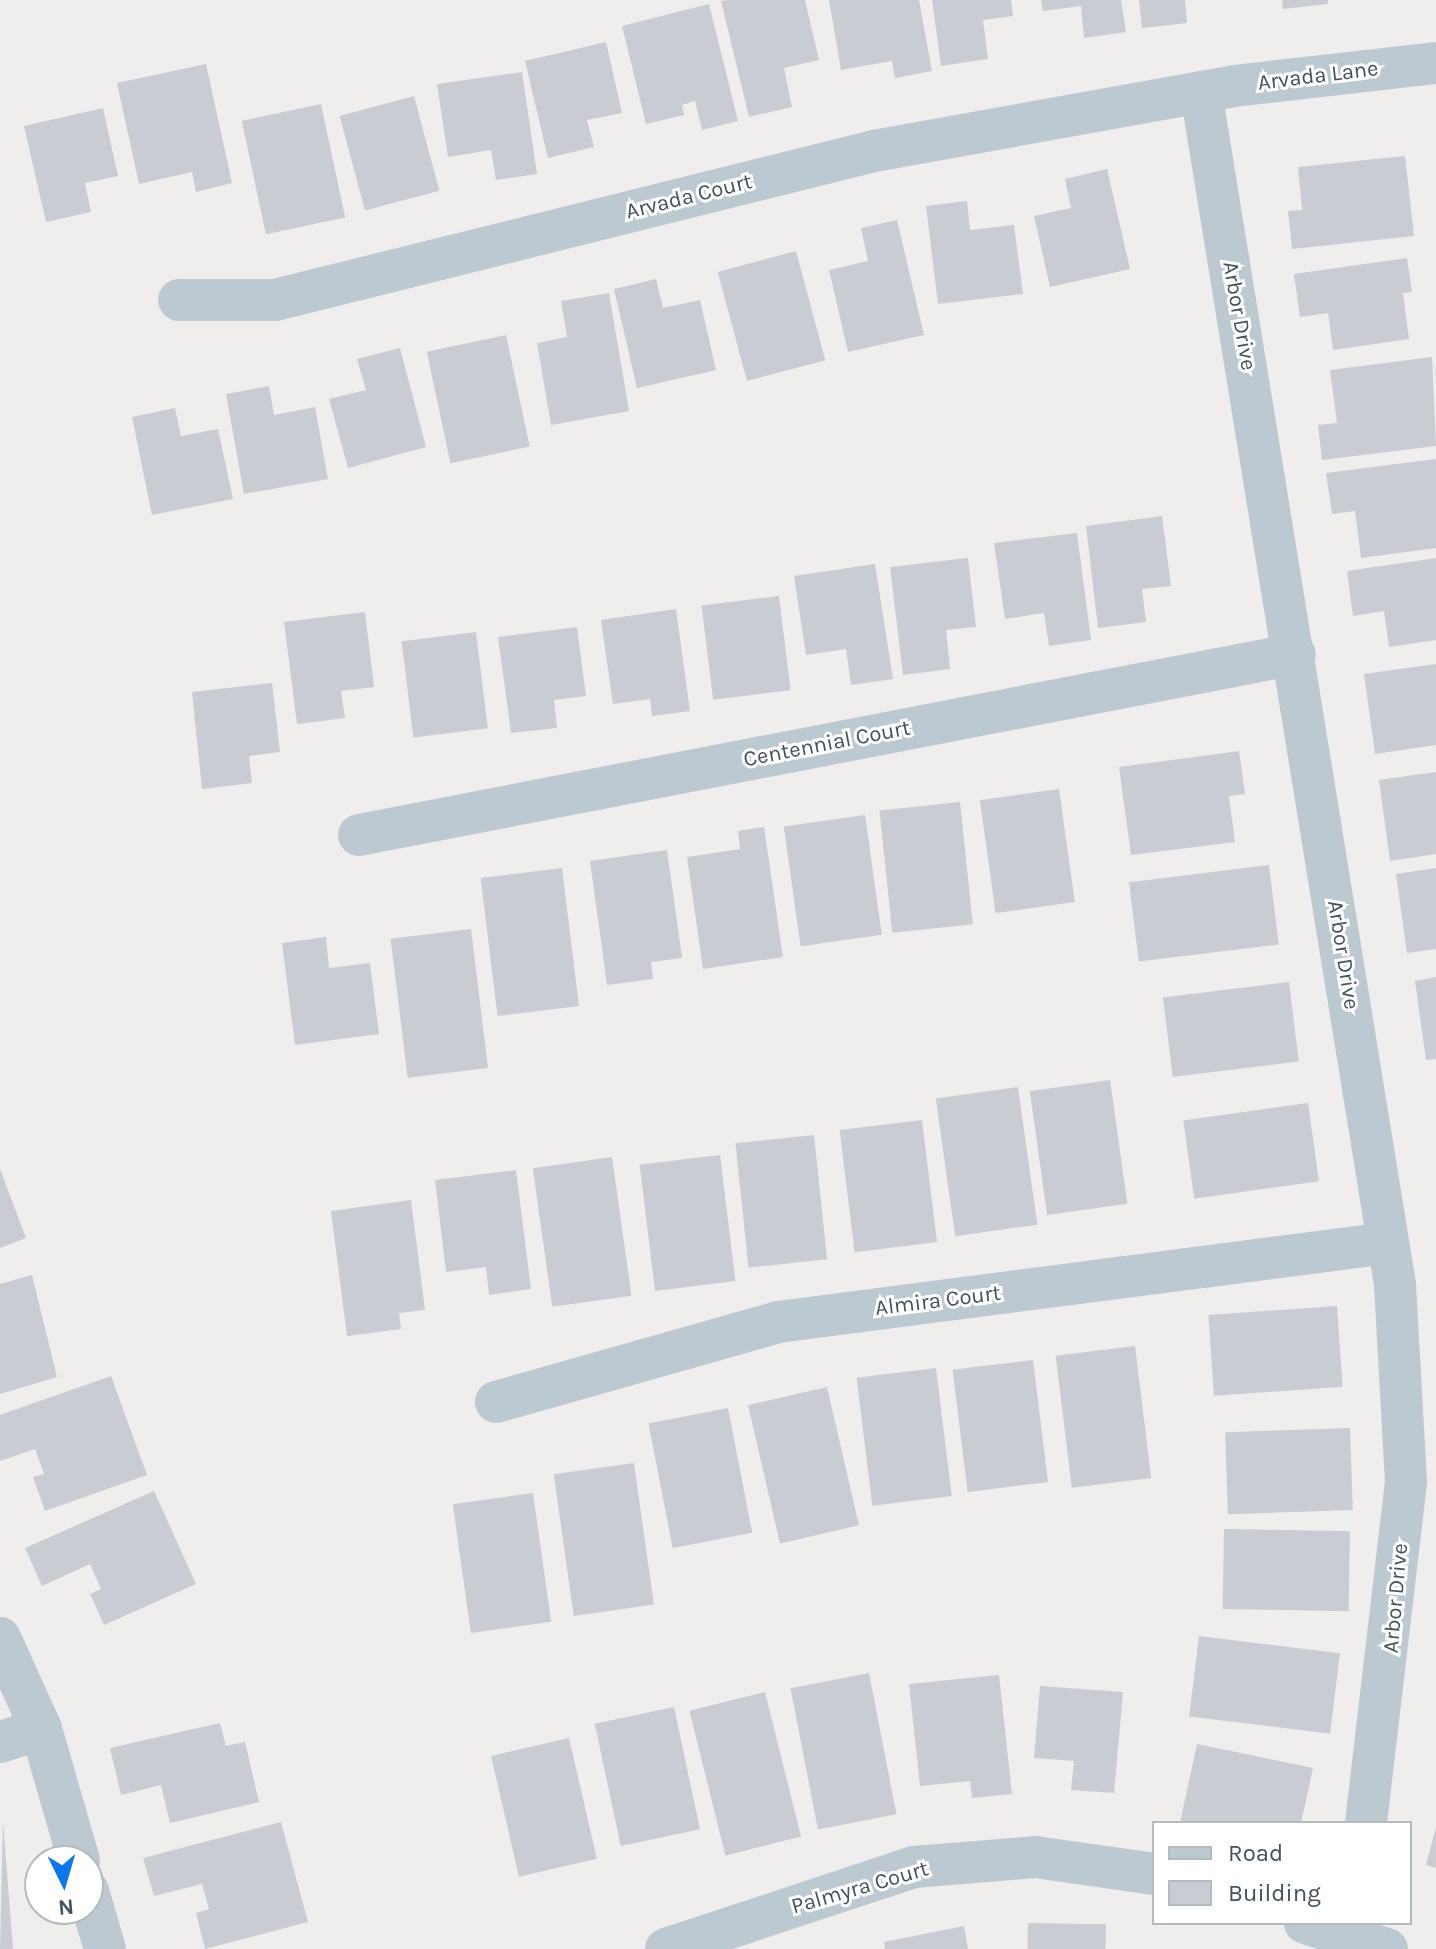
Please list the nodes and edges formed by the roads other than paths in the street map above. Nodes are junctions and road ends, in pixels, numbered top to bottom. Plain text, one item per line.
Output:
1 (1436, 63) edge
2 (1201, 92) junction
3 (179, 300) dead end
4 (1295, 654) junction
5 (359, 835) dead end
6 (1388, 1243) junction
7 (496, 1402) dead end
8 (0, 1638) edge
9 (41, 1729) junction
10 (0, 1742) edge
11 (1366, 1821) edge
12 (74, 1845) edge
13 (1152, 1874) edge
14 (98, 1925) edge
15 (1311, 1925) edge
16 (1358, 1940) edge
17 (105, 1949) edge
18 (666, 1949) edge

1 - 2 street, Arvada Lane
2 - 3 street, Arvada Court
2 - 4 street, Arbor Drive
4 - 5 street, Centennial Court
4 - 6 street, Arbor Drive
6 - 7 street, Almira Court
6 - 11 street, Arbor Drive
8 - 9 street
9 - 10 street
9 - 12 street
13 - 18 street, Palmyra Court
14 - 17 street
15 - 16 street

